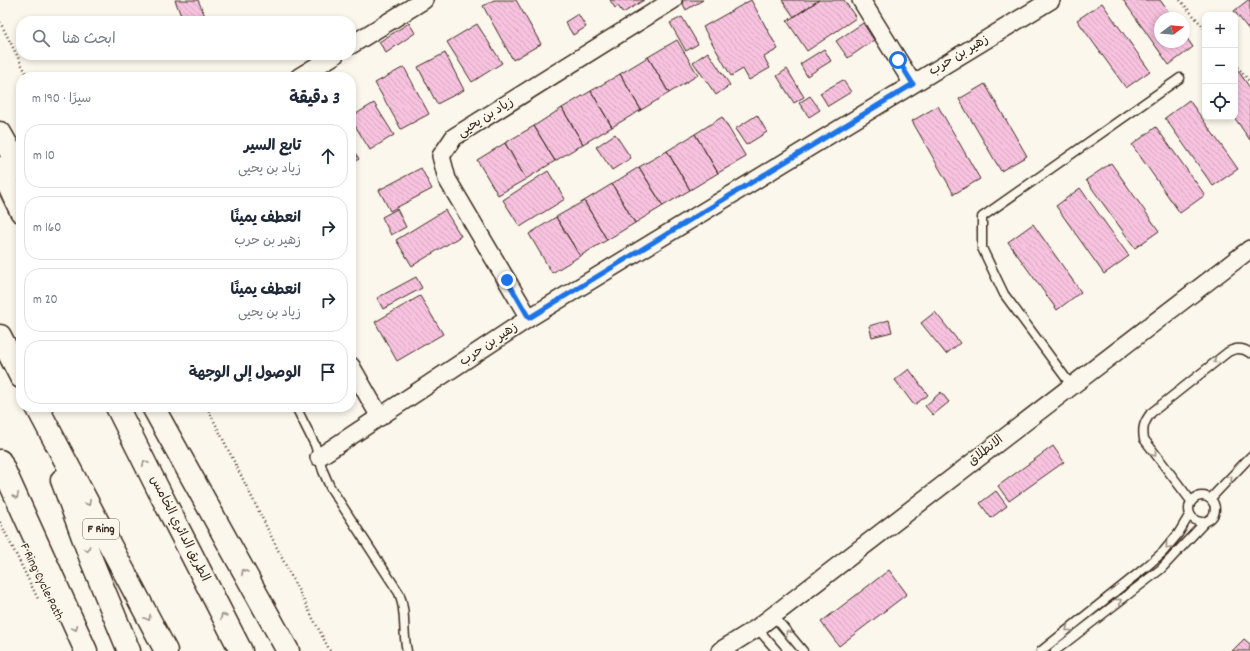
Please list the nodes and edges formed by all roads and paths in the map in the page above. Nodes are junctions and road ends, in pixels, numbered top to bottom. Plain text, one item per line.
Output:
1 (424, 0) edge
2 (673, 0) edge
3 (861, 0) edge
4 (1050, 0) edge
5 (1180, 0) edge
6 (0, 22) edge
7 (1202, 26) edge
8 (356, 42) edge
9 (16, 53) edge
10 (19, 60) edge
11 (327, 60) edge
12 (1238, 68) edge
13 (25, 72) edge
14 (308, 72) edge
15 (1180, 78) dead end
16 (1250, 82) edge
17 (913, 84) junction
18 (0, 133) edge
19 (16, 161) edge
20 (0, 168) edge
21 (16, 201) edge
22 (1250, 249) edge
23 (529, 318) junction
24 (0, 336) edge
25 (1250, 353) edge
26 (16, 367) edge
27 (356, 375) edge
28 (1071, 386) junction
29 (38, 412) edge
30 (39, 412) edge
31 (120, 412) edge
32 (156, 412) edge
33 (209, 412) edge
34 (299, 412) edge
35 (380, 418) junction
36 (319, 457) junction
37 (1250, 458) edge
38 (0, 461) edge
39 (1210, 499) junction
40 (1191, 501) junction
41 (1190, 514) junction
42 (1206, 521) junction
43 (0, 522) edge
44 (39, 601) dead end
45 (773, 615) junction
46 (757, 628) junction
47 (86, 651) edge
48 (129, 651) edge
49 (166, 651) edge
50 (241, 651) edge
51 (288, 651) edge
52 (330, 651) edge
53 (407, 651) edge
54 (720, 651) edge
55 (777, 651) edge
56 (803, 651) edge
57 (1041, 651) edge
58 (1055, 651) edge

1 - 8 street
2 - 23 street, زياد بن يحيى
3 - 17 street
4 - 17 street, زهير بن حرب
5 - 7 path
6 - 9 path
10 - 13 path
11 - 14 street
12 - 16 path
15 - 28 lane
17 - 23 street, زهير بن حرب
18 - 19 highway
20 - 21 highway
22 - 28 street, الانطلاق
23 - 35 street, زهير بن حرب
24 - 26 highway
25 -> 40 lane
27 - 35 street
28 - 45 street, الانطلاق
29 -> 48 highway
30 -> 49 highway, F Ring
50 -> 31 highway, الطريق الدائري الخامس
51 -> 32 highway
33 - 52 path
34 - 36 lane
35 - 36 street, زهير بن حرب
36 - 53 lane
39 -> 37 lane
38 -> 47 highway
39 - 40 lane
39 - 42 lane
40 - 41 lane
41 - 42 lane
41 -> 57 lane
58 -> 42 lane
43 - 44 path, F Ring Cycle Path
45 - 46 street, الانطلاق
56 -> 45 lane
46 - 54 street, الانطلاق
46 - 55 lane

